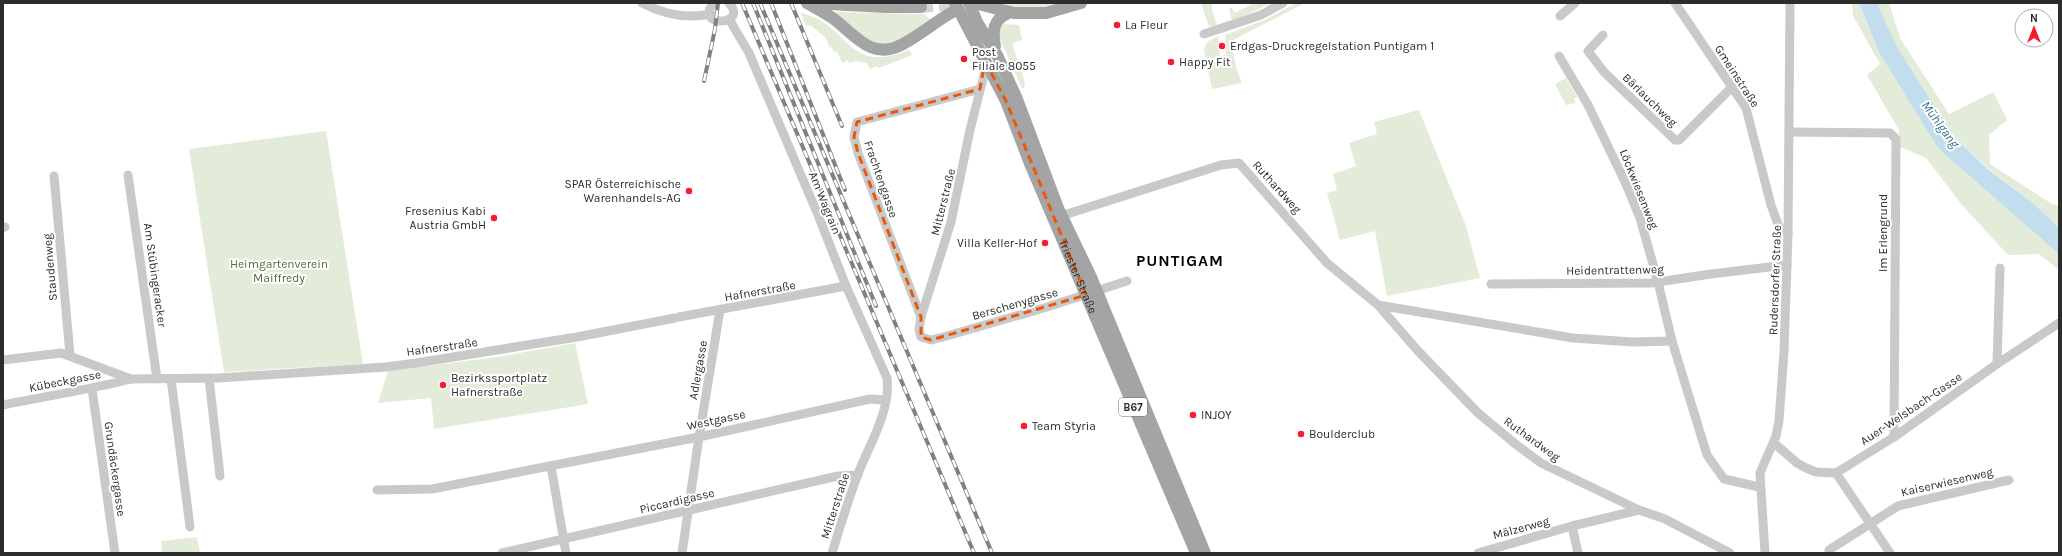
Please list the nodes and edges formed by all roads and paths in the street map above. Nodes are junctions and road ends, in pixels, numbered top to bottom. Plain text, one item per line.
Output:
1 (642, 3) edge
2 (714, 3) edge
3 (729, 3) edge
4 (808, 3) edge
5 (969, 3) edge
6 (974, 3) edge
7 (1081, 3) edge
8 (1283, 3) edge
9 (1575, 3) edge
10 (1675, 3) edge
11 (1790, 3) edge
12 (957, 5) edge
13 (921, 7) dead end
14 (1008, 13) junction
15 (710, 14) junction
16 (1560, 16) dead end
17 (974, 17) junction
18 (729, 19) junction
19 (1204, 34) dead end
20 (1603, 35) dead end
21 (997, 55) junction
22 (1559, 56) dead end
23 (985, 61) junction
24 (1732, 87) junction
25 (980, 89) junction
26 (1789, 132) junction
27 (128, 175) dead end
28 (54, 176) dead end
29 (1061, 216) junction
30 (1788, 234) junction
31 (1787, 265) junction
32 (2000, 268) dead end
33 (1127, 281) dead end
34 (1658, 282) junction
35 (1491, 284) dead end
36 (846, 286) junction
37 (1092, 294) junction
38 (1378, 305) junction
39 (720, 310) junction
40 (921, 317) junction
41 (2059, 323) edge
42 (930, 340) joint
43 (1672, 341) junction
44 (70, 355) junction
45 (3, 360) edge
46 (1997, 364) junction
47 (209, 378) junction
48 (131, 379) junction
49 (157, 379) junction
50 (171, 379) junction
51 (92, 389) junction
52 (886, 400) junction
53 (3, 405) edge
54 (699, 436) junction
55 (1894, 437) junction
56 (1774, 443) junction
57 (551, 466) junction
58 (1836, 473) junction
59 (858, 475) junction
60 (220, 476) dead end
61 (2009, 480) dead end
62 (1760, 486) junction
63 (377, 490) dead end
64 (1639, 510) junction
65 (688, 511) junction
66 (1871, 523) junction
67 (1572, 526) junction
68 (190, 527) dead end
69 (564, 539) junction
70 (1829, 550) dead end
71 (115, 553) edge
72 (502, 553) edge
73 (566, 553) edge
74 (682, 553) edge
75 (832, 553) edge
76 (1196, 553) edge
77 (1205, 553) edge
78 (1478, 553) edge
79 (1578, 553) edge
80 (1730, 553) edge
81 (1765, 553) edge
82 (1890, 553) edge

1 - 15 street
2 - 15 street
3 - 18 street
4 - 12 main road
4 - 13 main road
5 - 17 main road, Triester Straße / B67
6 - 14 main road
7 - 14 main road
8 - 19 street
9 - 16 street
10 - 24 street, Gmeinstraße
11 - 26 street, Rudersdorfer Straße
12 - 17 main road
12 - 23 main road, Triester Straße / B67
14 - 21 main road
15 - 18 street
17 - 21 main road, Triester Straße / B67
18 - 36 street, Am Wagrain
20 - 24 street, Bärlauchweg
21 - 29 main road, Triester Straße / B67
22 - 34 street, Löckwiesenweg
23 - 25 street, Mitterstraße
23 - 37 main road, Triester Straße / B67
24 - 30 street, Gmeinstraße
25 - 40 street, Mitterstraße
25 - 40 street, Frachtengasse
26 - 30 street, Rudersdorfer Straße
26 - 55 street, Im Erlengrund
27 - 49 street, Am Stübingeracker
28 - 44 street, Staudenweg
29 - 37 main road, Triester Straße / B67
29 - 38 street, Ruthardweg
30 - 31 street, Rudersdorfer Straße
31 - 34 street, Heidentrattenweg
31 - 56 street, Rudersdorfer Straße
32 - 46 street
33 - 37 street, Berschenygasse
34 - 35 street, Heidentrattenweg
34 - 43 street, Löckwiesenweg
36 - 39 street, Hafnerstraße
36 - 52 street, Am Wagrain
37 - 42 street, Berschenygasse
37 - 76 main road, Triester Straße / B67
37 - 77 main road, Triester Straße / B67
38 - 43 street, Ruthardweg
38 - 64 street, Ruthardweg
39 - 47 street, Hafnerstraße
39 - 54 street, Adlergasse
40 - 42 street, Mitterstraße
41 - 46 street, Auer-Welsbach-Gasse
43 - 62 street, Löckwiesenweg
44 - 45 street, Hafnerstraße
44 - 48 street, Hafnerstraße
46 - 55 street, Auer-Welsbach-Gasse
47 - 50 street, Hafnerstraße
47 - 60 street
48 - 49 street, Hafnerstraße
48 - 51 street, Kübeckgasse
49 - 50 street, Hafnerstraße
50 - 68 street
51 - 53 street, Kübeckgasse
51 - 71 street, Grundäckergasse
52 - 54 street, Westgasse
52 - 59 street, Mitterstraße
54 - 57 street, Westgasse
54 - 65 street, Adlergasse
55 - 58 street, Auer-Welsbach-Gasse
56 - 58 street
56 - 62 street, Rudersdorfer Straße
57 - 63 street, Westgasse
57 - 69 street
58 - 66 street
59 - 65 street, Piccardigasse
59 - 75 street, Mitterstraße
61 - 66 street, Kaiserwiesenweg
62 - 81 street, Rudersdorfer Straße
64 - 67 street, Mälzerweg
64 - 80 street, Ruthardweg
65 - 69 street, Piccardigasse
65 - 74 street, Adlergasse
66 - 70 street, Kaiserwiesenweg
66 - 82 street
67 - 78 street, Mälzerweg
67 - 79 street
69 - 72 street, Piccardigasse
69 - 73 street

